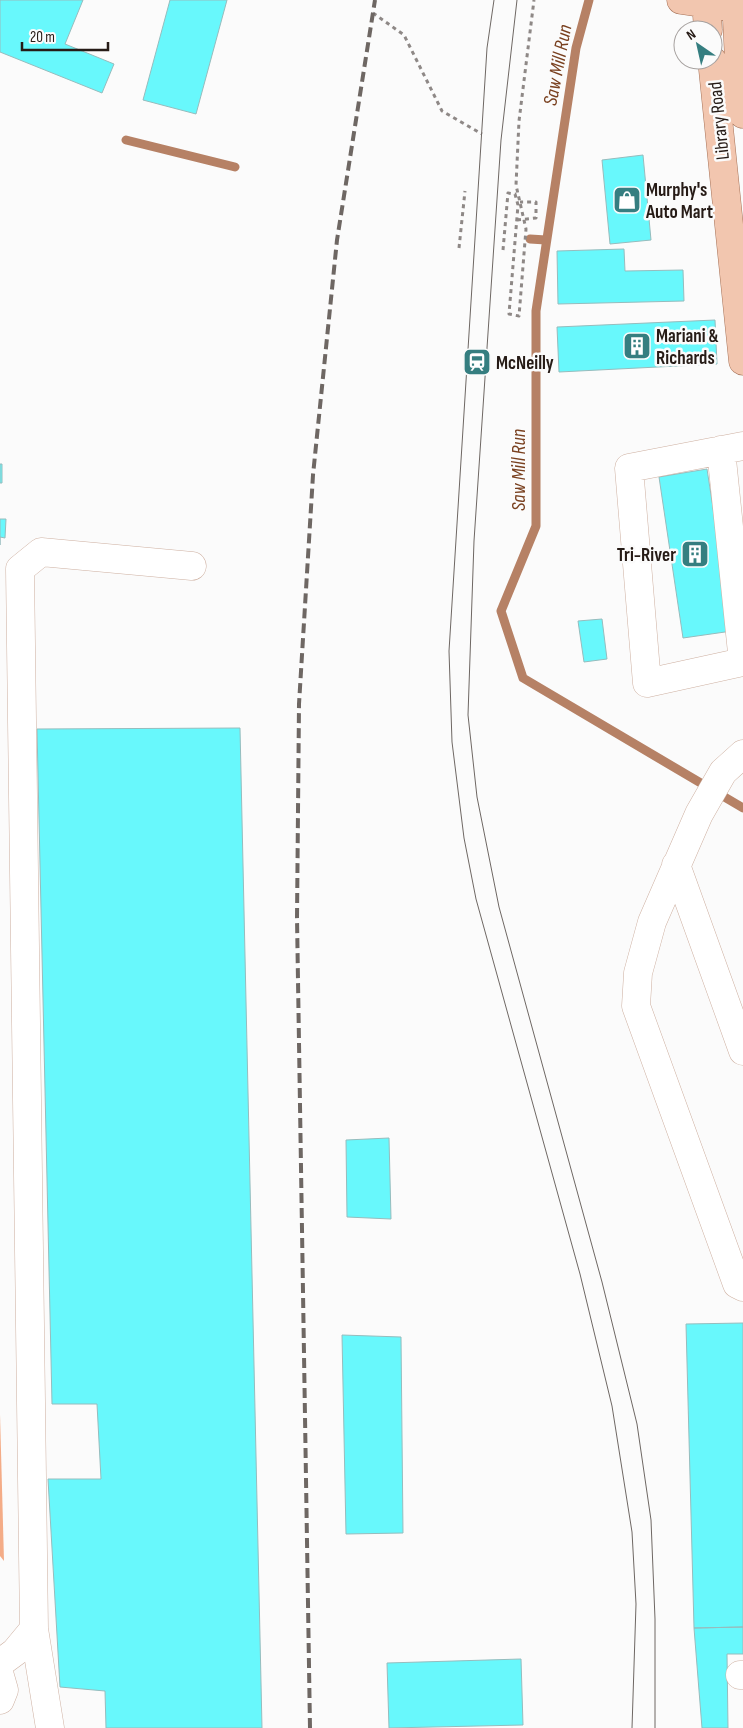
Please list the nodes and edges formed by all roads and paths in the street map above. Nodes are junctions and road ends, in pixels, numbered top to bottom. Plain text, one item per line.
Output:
1 (534, 0) edge
2 (736, 4) edge
3 (700, 8) edge
4 (373, 14) dead end
5 (731, 35) edge
6 (713, 70) edge
7 (743, 114) edge
8 (482, 134) dead end
9 (465, 191) dead end
10 (520, 202) junction
11 (517, 220) junction
12 (459, 248) dead end
13 (503, 250) dead end
14 (743, 361) edge
15 (732, 448) edge
16 (192, 566) dead end
17 (743, 662) edge
18 (743, 754) edge
19 (676, 865) junction
20 (743, 1051) edge
21 (743, 1287) edge
22 (34, 1629) junction
23 (0, 1663) edge
24 (0, 1676) edge
25 (0, 1700) edge
26 (50, 1728) edge

1 - 10 path
2 - 3 main road
2 - 5 main road, Library Road
4 - 8 path
5 - 7 main road, Library Road
6 - 14 main road, Library Road
9 - 12 path
10 - 11 path
10 - 11 path
11 - 13 path
15 - 17 street
15 - 17 street
16 - 22 street
18 - 19 street
19 - 20 street
19 - 21 street
22 - 23 street
22 - 26 street
24 - 25 street

